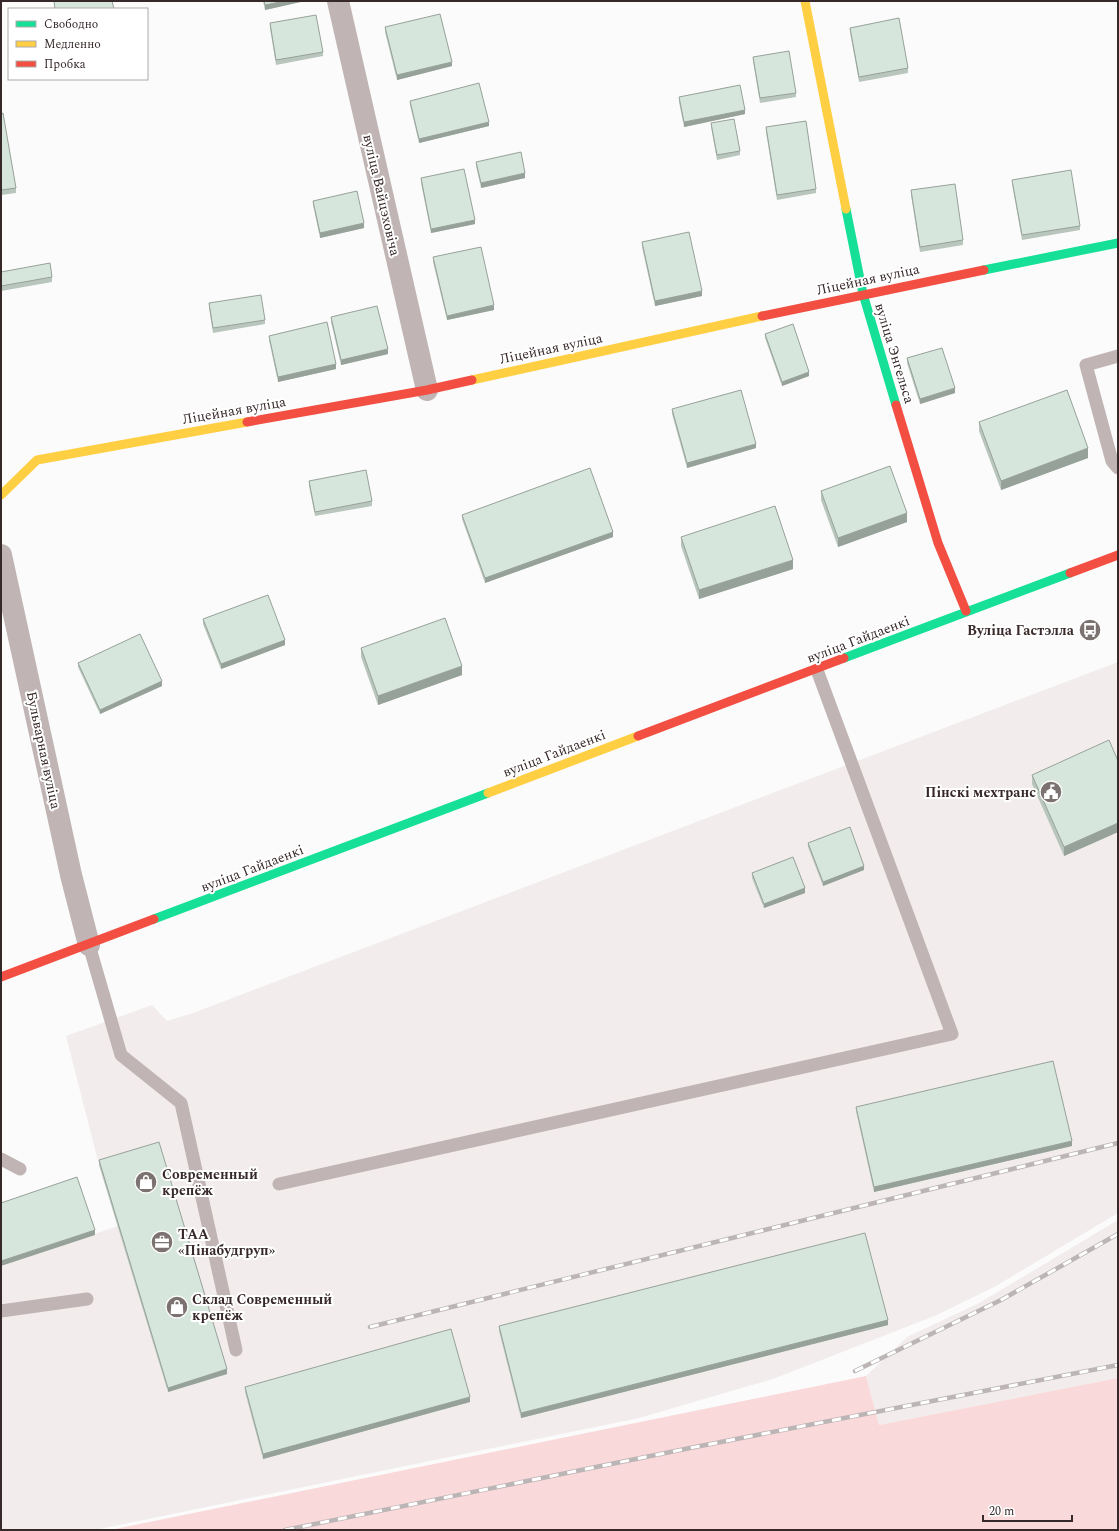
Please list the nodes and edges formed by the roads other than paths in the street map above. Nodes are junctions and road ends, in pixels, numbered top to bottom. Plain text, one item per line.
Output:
1 (338, 1) edge
2 (805, 1) edge
3 (1118, 243) edge
4 (862, 294) junction
5 (1118, 356) edge
6 (427, 390) junction
7 (1118, 468) edge
8 (1, 494) edge
9 (1, 555) edge
10 (1118, 555) edge
11 (966, 611) junction
12 (817, 670) junction
13 (89, 945) junction
14 (1, 977) edge
15 (1, 1159) edge
16 (20, 1169) dead end
17 (279, 1184) dead end
18 (87, 1299) dead end
19 (1, 1311) edge
20 (236, 1350) dead end

1 - 6 street, вуліца Вайцэховіча
2 - 4 street, вуліца Энгельса
3 - 4 street, Ліцейная вуліца
4 - 6 street, Ліцейная вуліца
4 - 11 street, вуліца Энгельса
5 - 7 lane
6 - 8 street, Ліцейная вуліца
9 - 13 street, Бульварная вуліца
10 - 11 street, вуліца Гайдаенкі
11 - 12 street, вуліца Гайдаенкі
12 - 13 street, вуліца Гайдаенкі
12 - 17 lane
13 - 14 street, вуліца Гайдаенкі
13 - 20 lane
15 - 16 lane
18 - 19 lane

